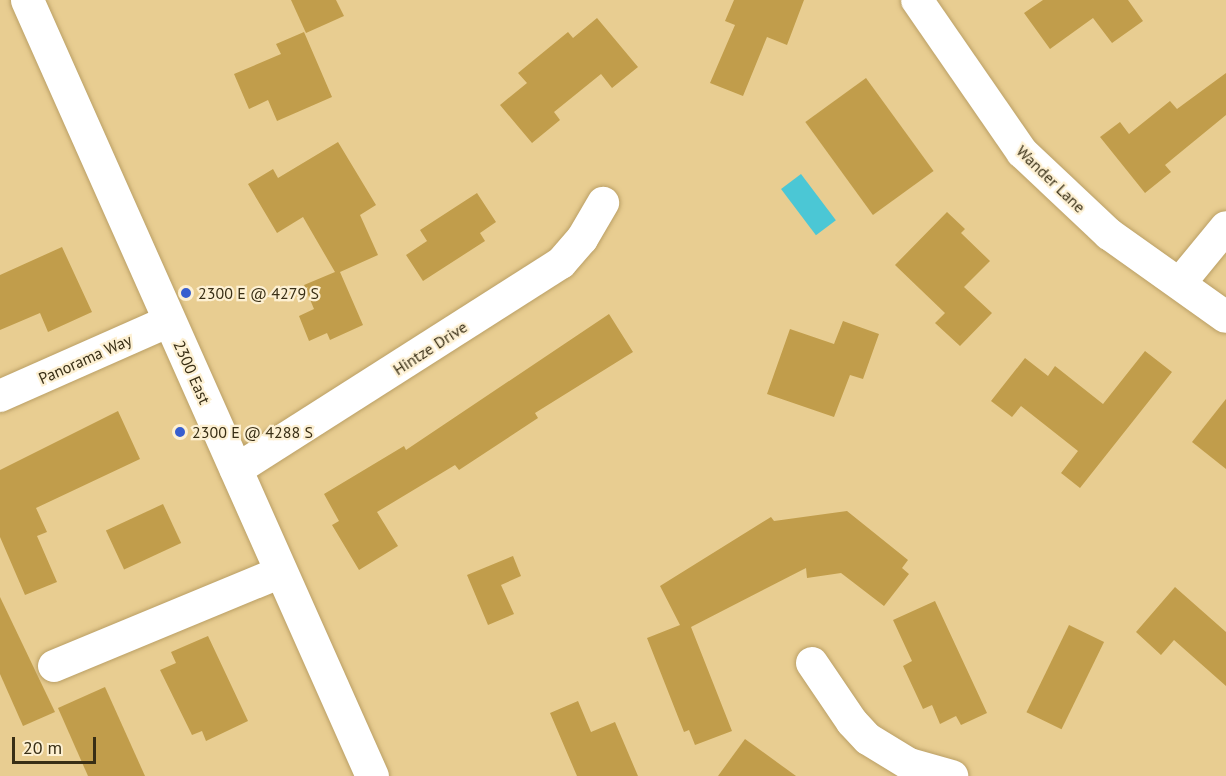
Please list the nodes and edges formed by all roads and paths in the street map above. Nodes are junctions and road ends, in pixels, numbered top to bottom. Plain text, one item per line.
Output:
1 (27, 0) edge
2 (917, 0) edge
3 (603, 203) dead end
4 (1226, 227) edge
5 (1180, 284) junction
6 (1226, 317) edge
7 (170, 321) junction
8 (0, 396) edge
9 (236, 470) junction
10 (281, 572) junction
11 (812, 663) dead end
12 (54, 666) dead end
13 (372, 776) edge
14 (952, 776) edge

1 - 7 main road, 2300 East
2 - 5 street, Wander Lane
3 - 9 street, Hintze Drive
4 - 5 street
5 - 6 street, Wander Lane
7 - 8 street, Panorama Way
7 - 9 main road, 2300 East
9 - 10 main road, 2300 East
10 - 12 street
10 - 13 main road, 2300 East
11 - 14 street

